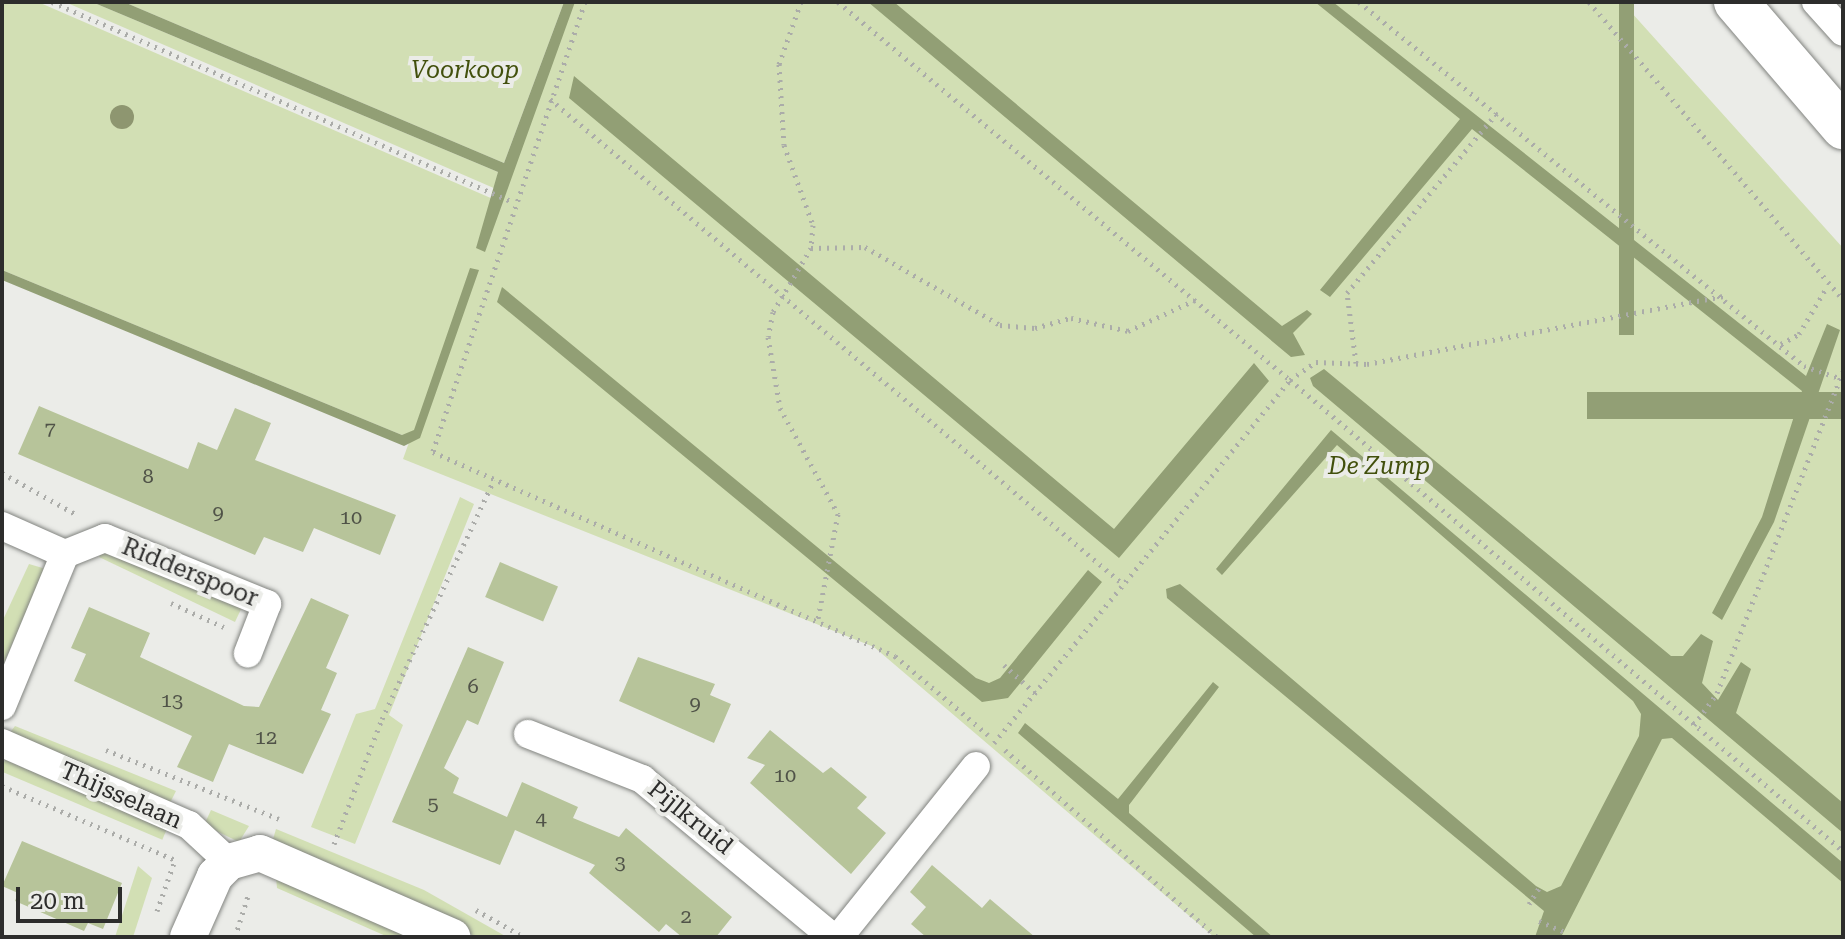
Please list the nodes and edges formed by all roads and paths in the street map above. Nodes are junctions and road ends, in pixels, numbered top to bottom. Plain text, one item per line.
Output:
1 (52, 2) edge
2 (585, 2) edge
3 (801, 2) edge
4 (838, 2) edge
5 (1359, 2) edge
6 (1589, 2) edge
7 (1736, 2) edge
8 (1816, 2) edge
9 (1843, 32) edge
10 (550, 99) junction
11 (1497, 113) junction
12 (1843, 127) edge
13 (513, 202) junction
14 (811, 248) junction
15 (1827, 287) junction
16 (782, 296) junction
17 (1724, 296) junction
18 (1843, 299) edge
19 (1195, 300) junction
20 (1781, 344) junction
21 (1356, 363) junction
22 (1842, 375) edge
23 (1290, 380) junction
24 (2, 473) edge
25 (494, 480) junction
26 (2, 526) edge
27 (105, 538) junction
28 (65, 554) junction
29 (1124, 585) junction
30 (818, 619) junction
31 (248, 653) dead end
32 (1004, 665) dead end
33 (1035, 693) junction
34 (2, 706) edge
35 (1694, 725) junction
36 (528, 734) dead end
37 (996, 741) junction
38 (2, 743) edge
39 (976, 766) dead end
40 (204, 789) dead end
41 (189, 825) junction
42 (334, 844) dead end
43 (1843, 851) edge
44 (229, 862) junction
45 (1541, 885) dead end
46 (1529, 904) dead end
47 (1539, 921) dead end
48 (152, 924) dead end
49 (1567, 933) dead end
50 (188, 937) edge
51 (452, 937) edge
52 (832, 937) edge
53 (839, 937) edge
54 (1217, 937) edge

1 - 13 path
2 - 10 path
3 - 14 path
4 - 19 path
5 - 11 path
6 - 15 path
7 - 12 highway
8 - 9 street
10 - 13 path
10 - 16 path
11 - 17 path
11 - 21 path
13 - 25 path
14 - 16 path
14 - 19 path
15 - 18 path
15 - 20 path
16 - 29 path
16 - 30 path
17 - 20 path
17 - 21 path
19 - 23 path
20 - 22 path
21 - 23 path
22 - 35 path
23 - 29 path
23 - 35 path
24 - 27 path
25 - 30 path
25 - 42 path
26 - 28 street
27 - 28 street, Ridderspoor
27 - 31 street, Ridderspoor
28 - 34 street
29 - 33 path
30 - 37 path
32 - 33 path
33 - 37 path
35 - 43 path
36 - 52 street, Pijlkruid
37 - 54 path
38 - 41 street, Thijsselaan
39 - 53 street
40 - 41 path
41 - 44 street, Thijsselaan
41 - 48 path
44 - 50 street
44 - 51 street
45 - 46 path
47 - 49 path

